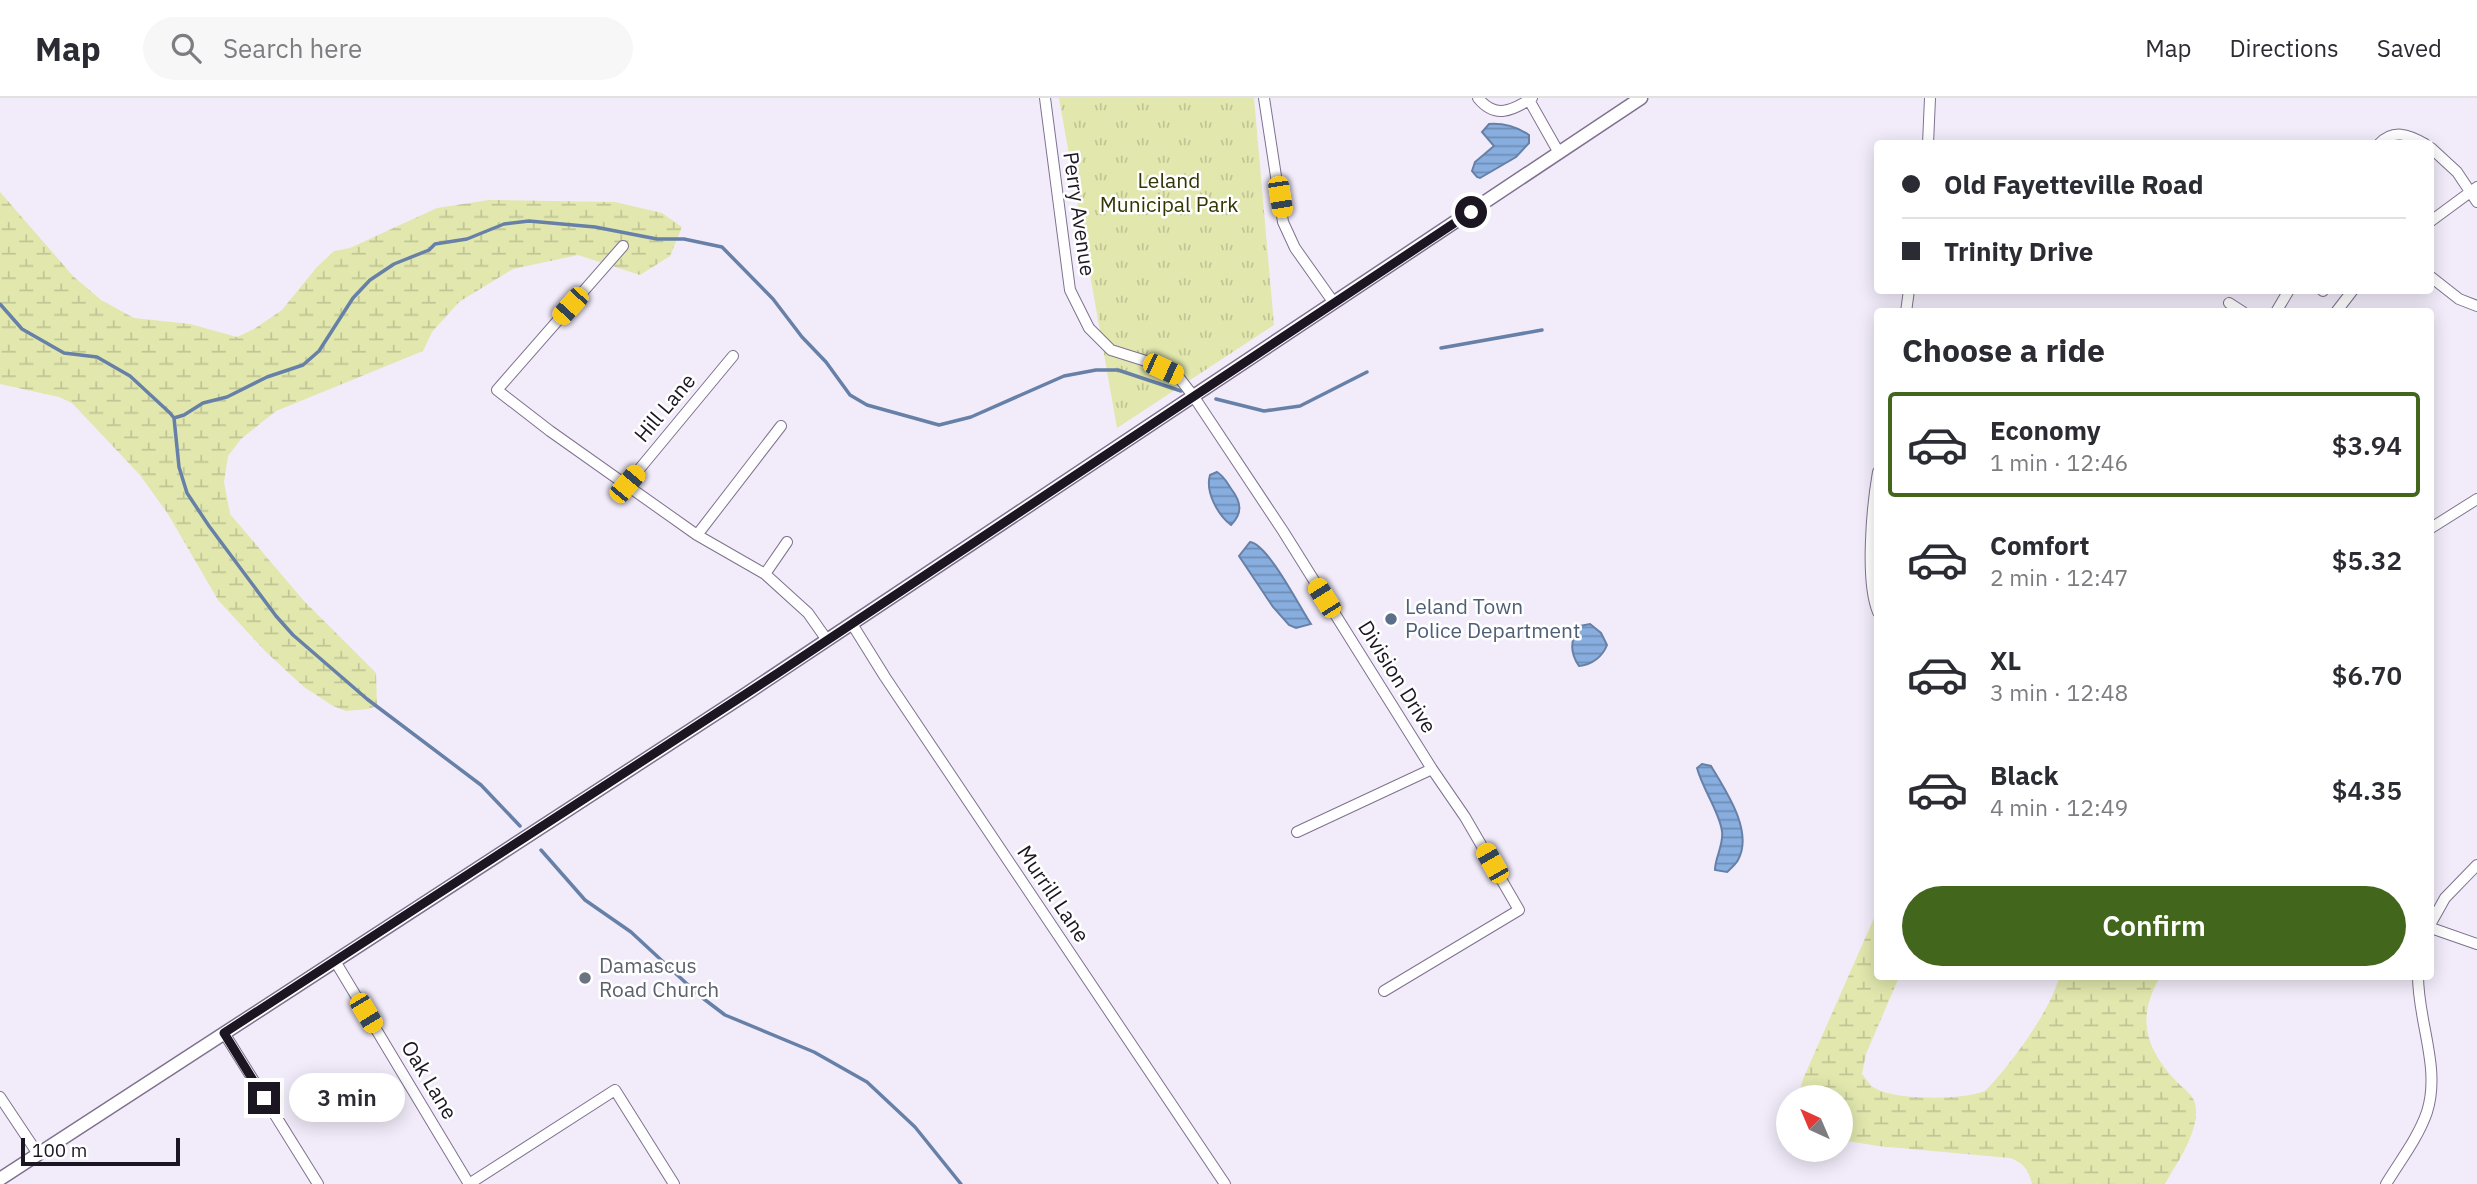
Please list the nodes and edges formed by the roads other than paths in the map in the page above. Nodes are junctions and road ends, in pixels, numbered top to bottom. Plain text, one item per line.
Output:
1 (1045, 98) edge
2 (1264, 98) edge
3 (1478, 98) edge
4 (1641, 98) edge
5 (1930, 98) edge
6 (1530, 99) edge
7 (1928, 140) edge
8 (2384, 140) edge
9 (2414, 140) edge
10 (2434, 151) edge
11 (1559, 153) junction
12 (2474, 189) edge
13 (2477, 202) edge
14 (2434, 219) edge
15 (623, 246) dead end
16 (2434, 279) edge
17 (2350, 294) edge
18 (1334, 303) junction
19 (2229, 303) dead end
20 (2477, 306) edge
21 (2237, 308) edge
22 (2339, 308) edge
23 (733, 356) dead end
24 (1194, 397) junction
25 (781, 426) dead end
26 (627, 484) junction
27 (2477, 499) edge
28 (1874, 521) edge
29 (2434, 526) edge
30 (697, 535) junction
31 (787, 542) dead end
32 (765, 573) junction
33 (1874, 597) edge
34 (852, 624) junction
35 (827, 640) junction
36 (1432, 769) junction
37 (1297, 832) dead end
38 (2477, 865) edge
39 (2434, 920) edge
40 (2434, 926) edge
41 (2477, 944) edge
42 (335, 961) junction
43 (2418, 980) edge
44 (1384, 991) dead end
45 (224, 1033) junction
46 (0, 1097) edge
47 (38, 1154) junction
48 (0, 1179) edge
49 (318, 1184) edge
50 (469, 1184) edge
51 (674, 1184) edge
52 (1225, 1184) edge
53 (2386, 1184) edge

1 - 24 street, Perry Avenue
2 - 18 street
3 - 6 street
4 - 11 street
5 - 7 street
6 - 11 street
8 - 9 street
10 - 12 street
11 - 18 street
12 - 13 street
12 - 14 street
15 - 26 street
16 - 20 street
17 - 22 street
18 - 24 street
19 - 21 street
23 - 26 street, Hill Lane
24 - 34 street
24 - 36 street, Division Drive
25 - 30 street
26 - 30 street
27 - 29 street
28 - 33 street
30 - 32 street
31 - 32 street
32 - 35 street
34 - 35 street
34 - 52 street, Murrill Lane
35 - 42 street
36 - 37 street
36 - 44 street, Division Drive
38 - 39 street
40 - 41 street
42 - 45 street
42 - 50 street, Oak Lane
43 - 53 street
45 - 47 street
45 - 49 street
46 - 47 street
47 - 48 street
50 - 51 street

